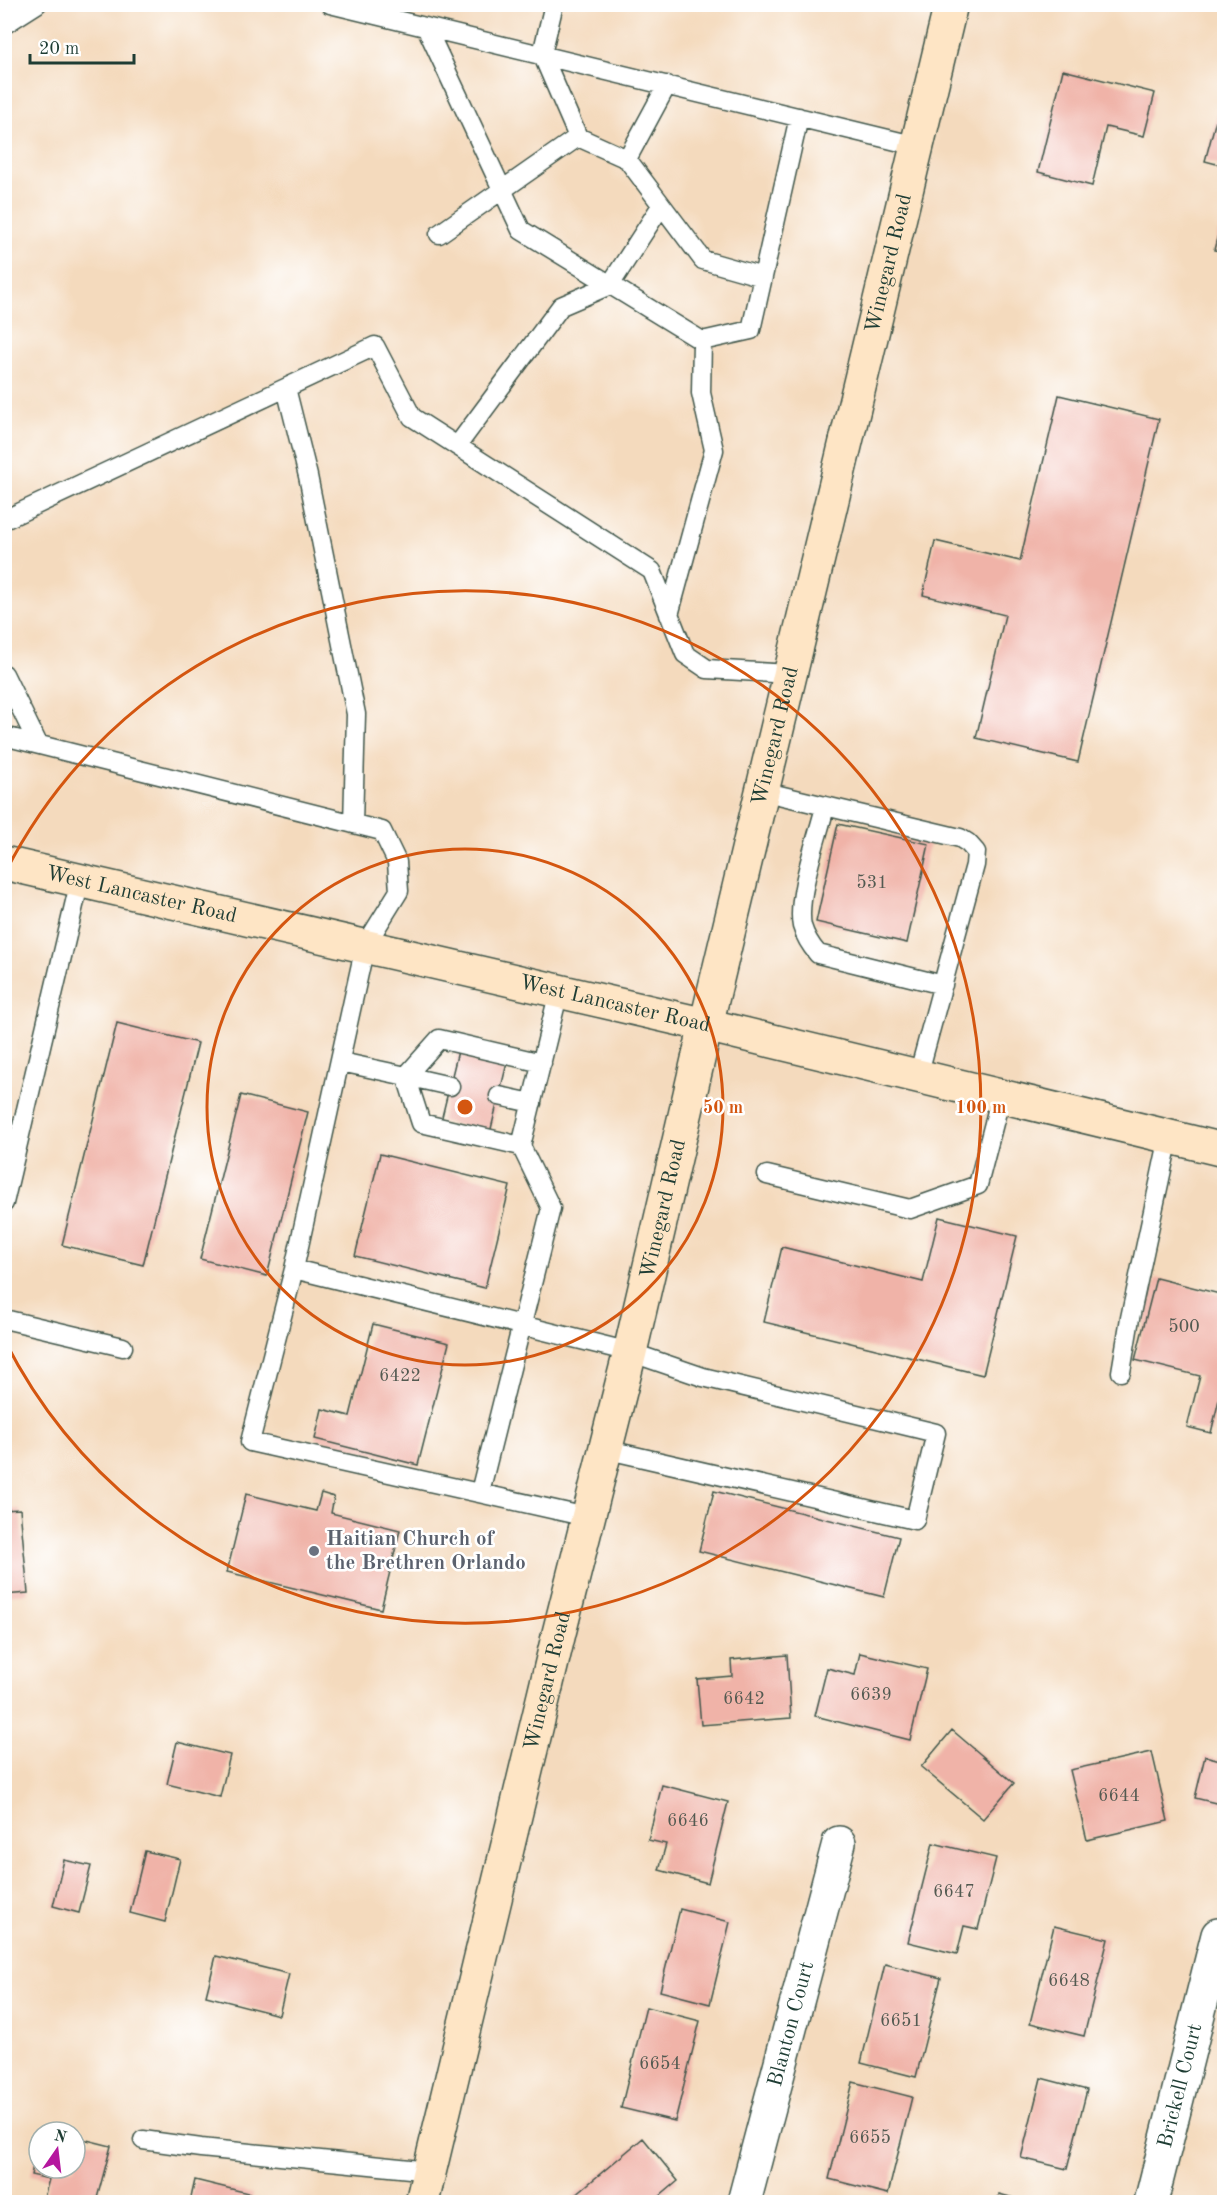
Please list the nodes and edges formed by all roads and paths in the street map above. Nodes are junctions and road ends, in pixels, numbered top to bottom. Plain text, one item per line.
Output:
1 (37, 4) edge
2 (330, 4) edge
3 (554, 4) edge
4 (951, 4) edge
5 (4, 25) edge
6 (426, 27) junction
7 (542, 54) junction
8 (667, 85) junction
9 (799, 117) junction
10 (578, 136) junction
11 (917, 146) junction
12 (627, 159) junction
13 (501, 190) junction
14 (662, 206) junction
15 (439, 234) dead end
16 (763, 278) junction
17 (610, 285) junction
18 (702, 340) junction
19 (286, 388) junction
20 (457, 446) junction
21 (4, 520) edge
22 (669, 615) junction
23 (4, 674) edge
24 (790, 674) junction
25 (4, 736) edge
26 (38, 744) junction
27 (762, 791) junction
28 (825, 807) junction
29 (353, 824) junction
30 (4, 863) edge
31 (80, 880) junction
32 (366, 946) junction
33 (943, 986) junction
34 (559, 991) junction
35 (706, 1025) junction
36 (341, 1062) junction
37 (542, 1063) junction
38 (406, 1076) junction
39 (918, 1076) junction
40 (450, 1086) dead end
41 (499, 1096) dead end
42 (1000, 1096) junction
43 (532, 1103) junction
44 (1169, 1137) junction
45 (521, 1146) junction
46 (1224, 1150) edge
47 (767, 1175) dead end
48 (4, 1203) edge
49 (294, 1269) junction
50 (4, 1319) edge
51 (520, 1325) junction
52 (123, 1347) dead end
53 (630, 1352) junction
54 (1121, 1372) dead end
55 (604, 1449) junction
56 (480, 1492) junction
57 (587, 1517) junction
58 (839, 1843) dead end
59 (1218, 1935) dead end
60 (143, 2140) dead end
61 (430, 2171) junction
62 (422, 2202) edge
63 (744, 2202) edge
64 (1151, 2202) edge

1 - 5 lane
2 - 6 lane
3 - 7 lane
4 - 11 street, Winegard Road
6 - 7 lane
6 - 13 lane
7 - 8 lane
7 - 10 lane
8 - 9 lane
8 - 12 lane
9 - 11 lane
9 - 16 lane
10 - 12 lane
10 - 13 lane
11 - 24 street, Winegard Road
12 - 14 lane
13 - 15 lane
13 - 17 lane
14 - 16 lane
14 - 17 lane
16 - 18 lane
17 - 18 lane
17 - 20 lane
18 - 22 lane
19 - 20 lane
19 - 21 lane
19 - 29 lane
20 - 22 lane
22 - 24 lane
23 - 26 lane
24 - 27 street, Winegard Road
25 - 26 lane
26 - 29 lane
27 - 28 lane
27 - 35 street, Winegard Road
28 - 33 lane
28 - 33 lane
29 - 32 lane
30 - 31 street, West Lancaster Road
31 - 32 street, West Lancaster Road
31 - 48 lane
32 - 34 street, West Lancaster Road
32 - 36 lane
33 - 39 lane
34 - 35 street, West Lancaster Road
34 - 37 lane
35 - 39 street, West Lancaster Road
35 - 53 street, Winegard Road
36 - 38 lane
36 - 49 lane
37 - 38 lane
37 - 43 lane
38 - 40 lane
38 - 45 lane
39 - 42 street, West Lancaster Road
41 - 43 lane
42 - 44 street, West Lancaster Road
42 - 47 lane
43 - 45 lane
44 - 46 street, West Lancaster Road
44 - 54 lane
45 - 51 lane
49 - 51 lane
49 - 56 lane
50 - 52 lane
51 - 53 lane
51 - 56 lane
53 - 55 street, Winegard Road
53 - 55 lane
55 - 57 street, Winegard Road
56 - 57 lane
57 - 61 street, Winegard Road
58 - 63 street, Blanton Court
59 - 64 street, Brickell Court
60 - 61 lane
61 - 62 street, Winegard Road

